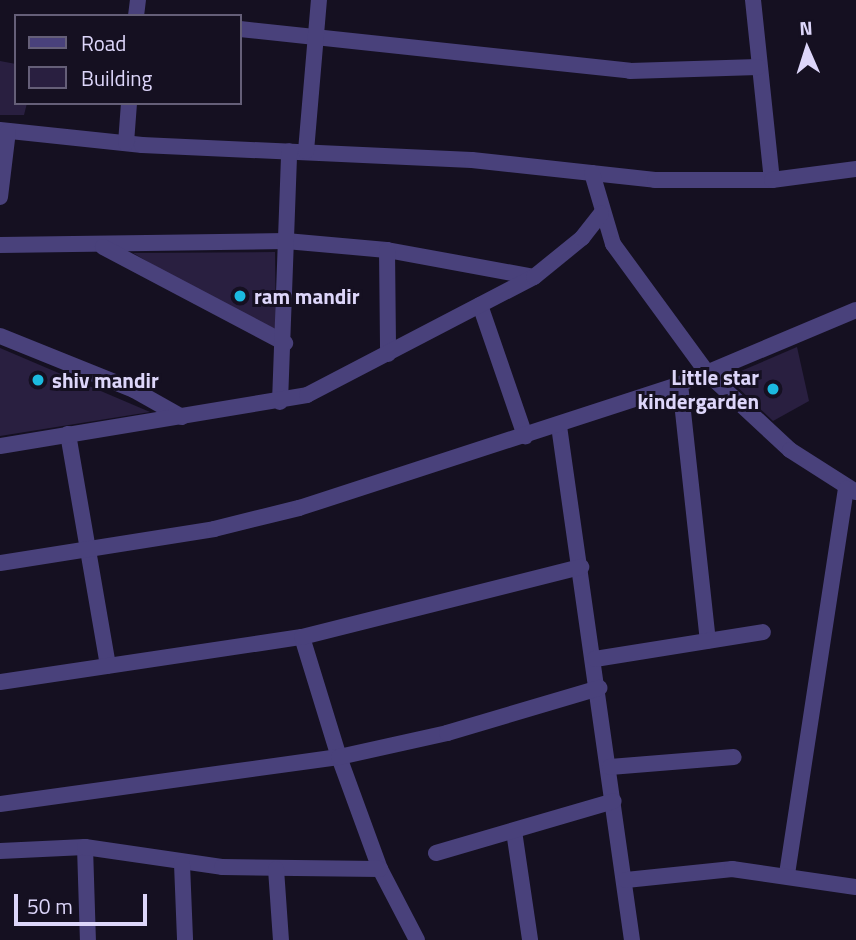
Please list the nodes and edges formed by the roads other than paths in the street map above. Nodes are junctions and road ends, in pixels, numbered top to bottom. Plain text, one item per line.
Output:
1 (319, 0) edge
2 (753, 0) edge
3 (242, 29) edge
4 (316, 36) junction
5 (758, 67) junction
6 (130, 105) edge
7 (4, 130) edge
8 (126, 143) junction
9 (289, 150) junction
10 (306, 151) junction
11 (856, 169) edge
12 (592, 173) junction
13 (772, 180) junction
14 (0, 197) edge
15 (601, 214) junction
16 (286, 241) junction
17 (0, 245) edge
18 (103, 247) junction
19 (387, 250) junction
20 (534, 277) junction
21 (480, 304) junction
22 (856, 310) edge
23 (0, 335) edge
24 (285, 343) junction
25 (388, 354) junction
26 (708, 374) junction
27 (680, 384) junction
28 (281, 402) junction
29 (182, 416) junction
30 (559, 426) junction
31 (68, 434) junction
32 (525, 436) junction
33 (0, 446) edge
34 (851, 490) edge
35 (89, 550) junction
36 (0, 564) edge
37 (581, 567) junction
38 (763, 632) dead end
39 (302, 637) junction
40 (708, 640) junction
41 (594, 659) junction
42 (108, 666) junction
43 (0, 682) edge
44 (598, 688) junction
45 (339, 757) junction
46 (734, 757) dead end
47 (610, 767) junction
48 (614, 801) junction
49 (0, 804) edge
50 (514, 831) junction
51 (85, 847) junction
52 (0, 851) edge
53 (436, 853) dead end
54 (183, 864) junction
55 (276, 869) junction
56 (380, 869) junction
57 (787, 874) junction
58 (626, 880) junction
59 (856, 887) edge
60 (89, 940) edge
61 (185, 940) edge
62 (281, 940) edge
63 (417, 940) edge
64 (530, 940) edge
65 (632, 940) edge

1 - 4 street
2 - 5 street
3 - 4 street
4 - 5 street
4 - 10 street
5 - 13 street
6 - 8 street
7 - 8 street
7 - 14 street
8 - 9 street
9 - 10 street
9 - 16 street
10 - 12 street
11 - 13 street
12 - 13 street
12 - 15 street
15 - 20 street
15 - 26 street
16 - 18 street
16 - 19 street
16 - 24 street
17 - 18 street
18 - 24 street
19 - 20 street
19 - 25 street
20 - 21 street
21 - 25 street
21 - 32 street
22 - 26 street
23 - 29 street
24 - 28 street
25 - 28 street
26 - 27 street
26 - 34 street
27 - 30 street
27 - 40 street
28 - 29 street
29 - 31 street
30 - 32 street
30 - 37 street
31 - 33 street
31 - 35 street
32 - 35 street
34 - 57 street
35 - 36 street
35 - 42 street
37 - 39 street
37 - 41 street
38 - 40 street
39 - 42 street
39 - 45 street
40 - 41 street
41 - 44 street
42 - 43 street
44 - 45 street
44 - 47 street
45 - 49 street
45 - 56 street
46 - 47 street
47 - 48 street
48 - 50 street
48 - 58 street
50 - 53 street
50 - 64 street
51 - 52 street
51 - 54 street
51 - 60 street
54 - 55 street
54 - 61 street
55 - 56 street
55 - 62 street
56 - 63 street
57 - 58 street
57 - 59 street
58 - 65 street

